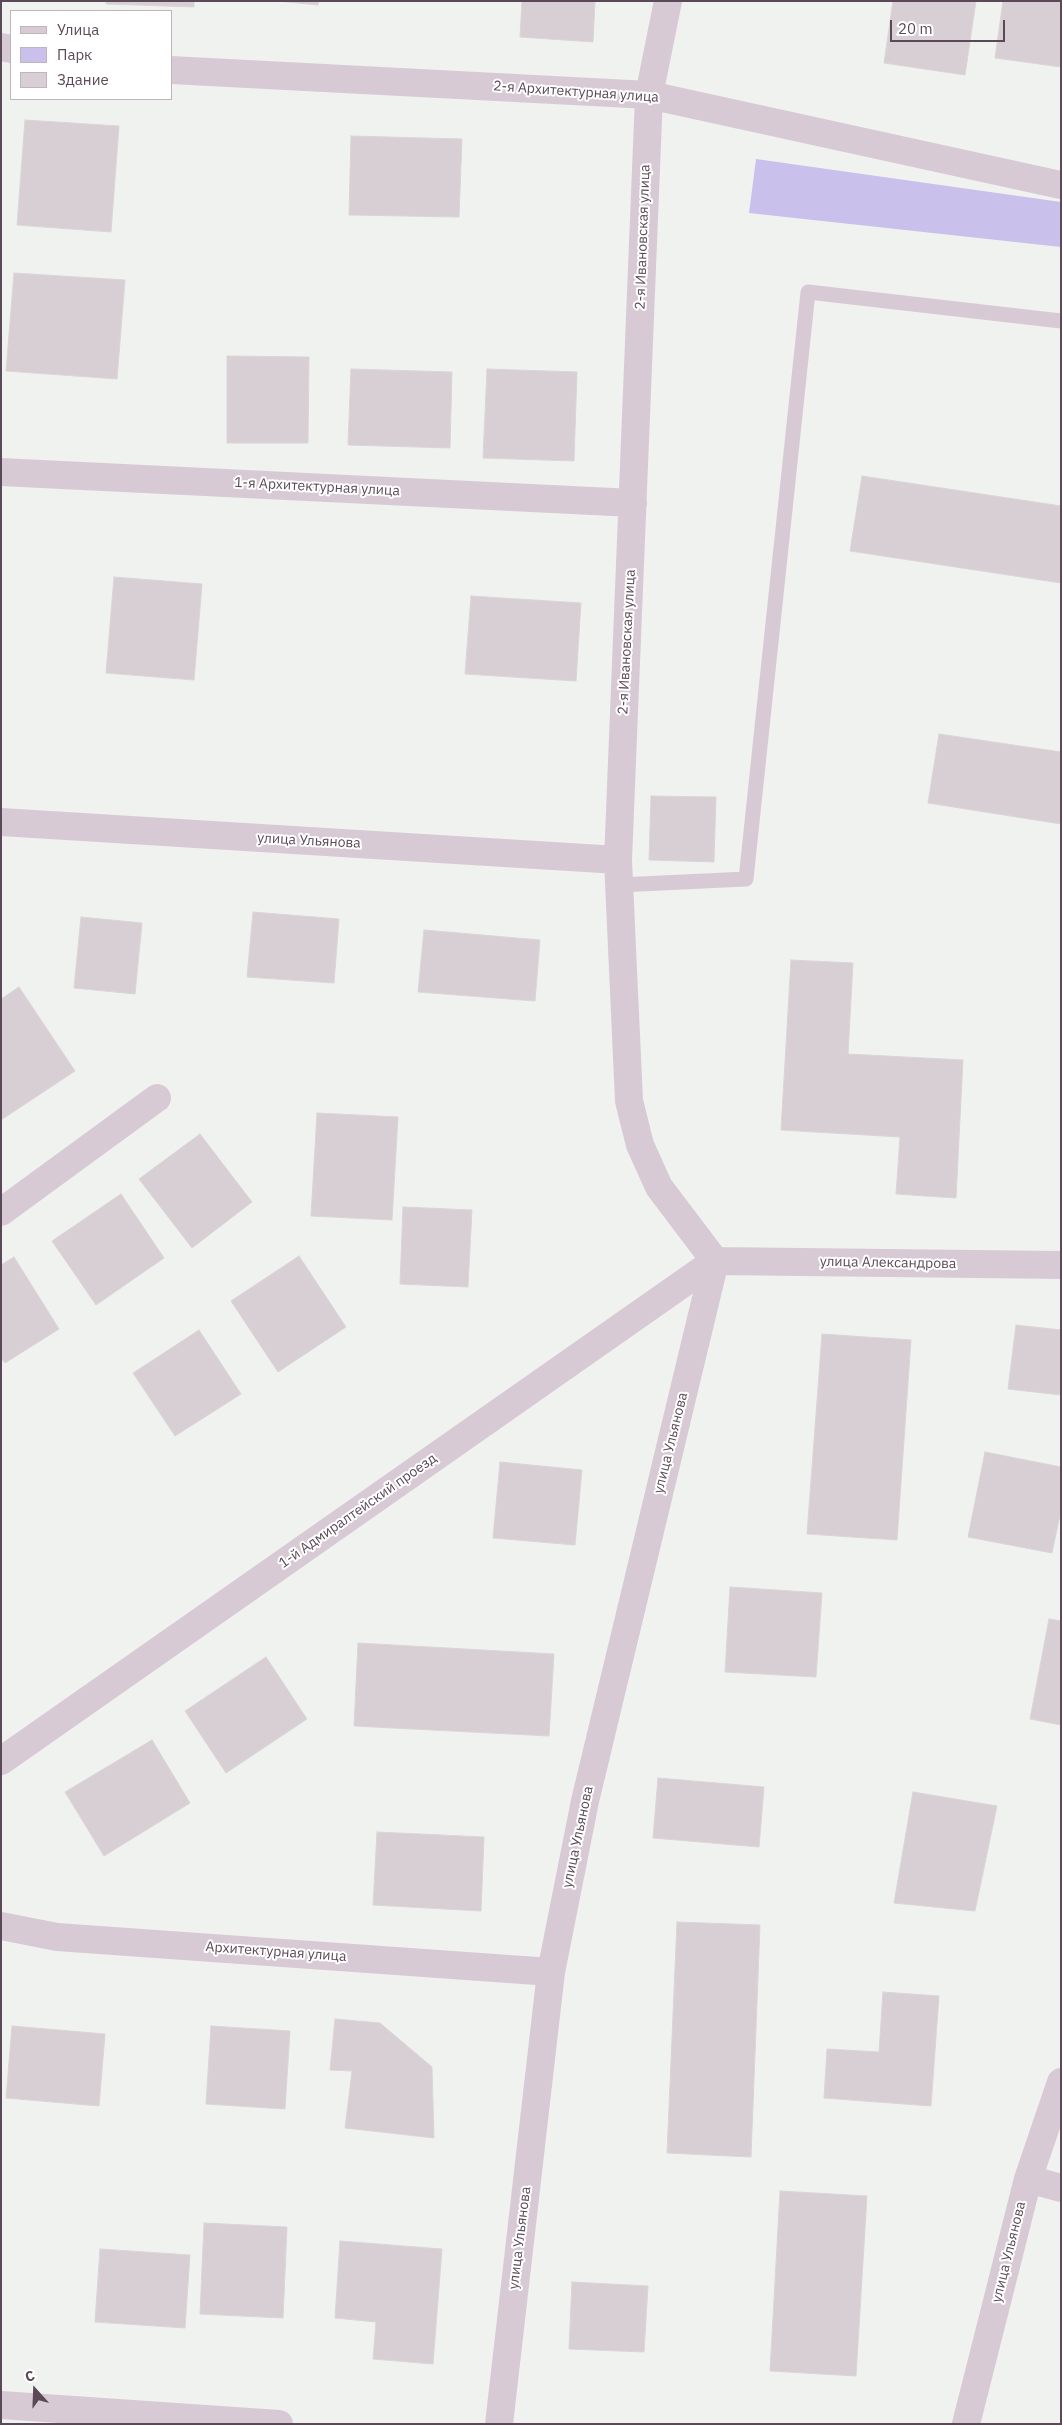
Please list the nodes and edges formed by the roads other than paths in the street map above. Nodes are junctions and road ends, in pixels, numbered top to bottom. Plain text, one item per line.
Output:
1 (668, 1) edge
2 (172, 70) edge
3 (649, 94) junction
4 (1061, 185) edge
5 (1061, 321) edge
6 (1, 472) edge
7 (633, 503) junction
8 (1, 822) edge
9 (618, 872) junction
10 (157, 1098) dead end
11 (1, 1212) edge
12 (715, 1261) junction
13 (1061, 1265) edge
14 (1, 1760) edge
15 (1, 1926) edge
16 (551, 1972) junction
17 (1061, 2082) edge
18 (1028, 2179) junction
19 (1061, 2188) edge
20 (1, 2405) edge
21 (279, 2424) edge
22 (499, 2424) edge
23 (966, 2424) edge

1 - 3 street, 2-я Ивановская улица
2 - 3 street, 2-я Архитектурная улица
3 - 4 street, 2-я Архитектурная улица
3 - 7 street, 2-я Ивановская улица
5 - 9 lane
6 - 7 street, 1-я Архитектурная улица
7 - 9 street, 2-я Ивановская улица
8 - 9 street, улица Ульянова
9 - 12 street, 2-я Ивановская улица
10 - 11 street
12 - 13 street, улица Александрова
12 - 14 street, 1-й Адмиралтейский проезд
12 - 16 street, улица Ульянова
15 - 16 street, Архитектурная улица
16 - 22 street, улица Ульянова
17 - 18 street, улица Ульянова
18 - 19 street
18 - 23 street, улица Ульянова
20 - 21 street

